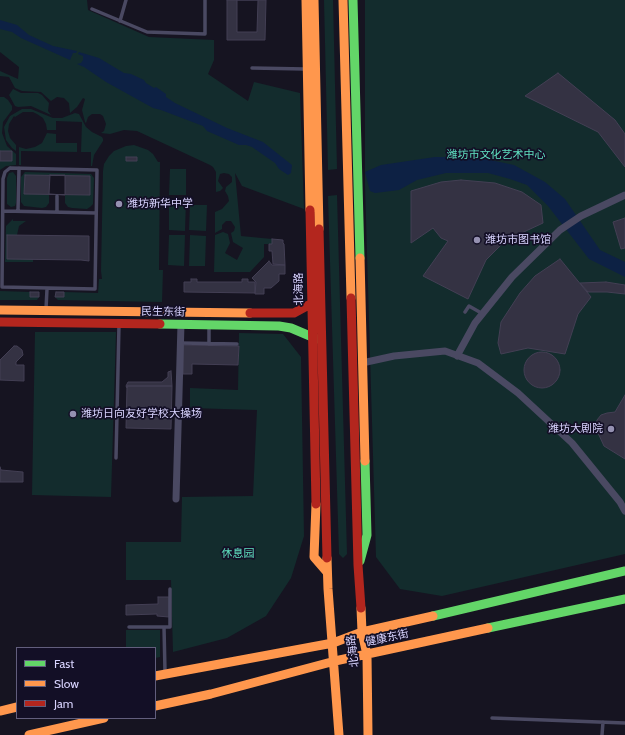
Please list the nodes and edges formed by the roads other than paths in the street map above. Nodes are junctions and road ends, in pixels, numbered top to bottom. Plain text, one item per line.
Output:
1 (126, 0) edge
2 (205, 0) edge
3 (306, 0) edge
4 (314, 0) edge
5 (344, 0) edge
6 (353, 0) edge
7 (92, 9) dead end
8 (120, 21) junction
9 (252, 68) dead end
10 (307, 69) junction
11 (308, 135) junction
12 (318, 135) junction
13 (18, 168) junction
14 (2, 177) edge
15 (625, 195) edge
16 (57, 196) dead end
17 (1, 199) edge
18 (3, 211) junction
19 (18, 211) junction
20 (57, 212) junction
21 (96, 213) junction
22 (47, 289) junction
23 (322, 297) junction
24 (311, 305) junction
25 (0, 310) edge
26 (46, 310) junction
27 (466, 312) dead end
28 (482, 314) junction
29 (0, 322) edge
30 (119, 324) junction
31 (180, 324) junction
32 (209, 325) junction
33 (312, 336) junction
34 (322, 342) junction
35 (180, 343) junction
36 (209, 344) junction
37 (236, 344) dead end
38 (457, 356) junction
39 (362, 363) junction
40 (359, 401) junction
41 (116, 458) dead end
42 (176, 499) dead end
43 (625, 511) edge
44 (316, 524) junction
45 (326, 524) junction
46 (625, 571) edge
47 (327, 572) junction
48 (170, 589) dead end
49 (625, 599) edge
50 (129, 627) dead end
51 (164, 627) junction
52 (362, 632) junction
53 (334, 643) junction
54 (367, 655) junction
55 (335, 661) junction
56 (165, 674) junction
57 (156, 676) edge
58 (156, 706) edge
59 (16, 707) edge
60 (0, 711) edge
61 (492, 718) dead end
62 (100, 719) edge
63 (603, 722) junction
64 (625, 723) edge
65 (29, 735) edge
66 (339, 735) edge
67 (368, 735) edge
68 (602, 735) edge

1 - 8 lane
2 - 8 lane
3 - 10 main road, 北海路
4 - 12 main road, 北海路
5 - 40 main road, 北海路
6 - 39 main road, 北海路
7 - 8 lane
9 - 10 lane
10 - 11 main road, 北海路
11 - 12 main road
11 - 24 main road, 北海路
12 - 23 main road, 北海路
13 - 14 lane
13 - 19 lane
13 - 21 lane
14 - 17 lane
15 - 28 street
16 - 20 lane
17 - 18 lane
18 - 19 lane
18 - 22 lane
19 - 20 lane
20 - 21 lane
21 - 22 lane
22 - 26 lane
23 - 24 main road, 民生东街
23 - 34 main road, 北海路
24 - 26 main road, 民生东街
24 - 33 main road, 北海路
25 - 26 main road, 民生东街
27 - 28 lane
28 - 38 street
29 - 30 main road, 民生东街
30 - 31 main road, 民生东街
30 - 41 lane
31 - 32 main road, 民生东街
31 - 35 street
32 - 33 main road, 民生东街
32 - 36 lane
33 - 34 main road, 民生东街
33 - 44 main road, 北海路
34 - 45 main road, 北海路
35 - 36 lane
35 - 42 street
36 - 37 lane
38 - 39 street
38 - 43 street
39 - 40 main road, 北海路
40 - 52 main road, 北海路
44 - 45 main road
44 - 47 main road, 北海路
45 - 47 main road, 北海路
46 - 52 main road, 健康东街
47 - 53 main road, 北海路
48 - 51 lane
49 - 54 main road, 健康东街
50 - 51 lane
51 - 56 lane
52 - 53 main road, 健康东街
52 - 54 main road, 北海路
53 - 55 main road, 北海路
53 - 56 main road, 健康东街
54 - 55 main road, 健康东街
54 - 67 main road, 北海路
55 - 58 main road, 健康东街
55 - 66 main road, 北海路
56 - 57 main road, 健康东街
59 - 60 main road
61 - 63 lane
62 - 65 main road
63 - 64 lane
63 - 68 lane

